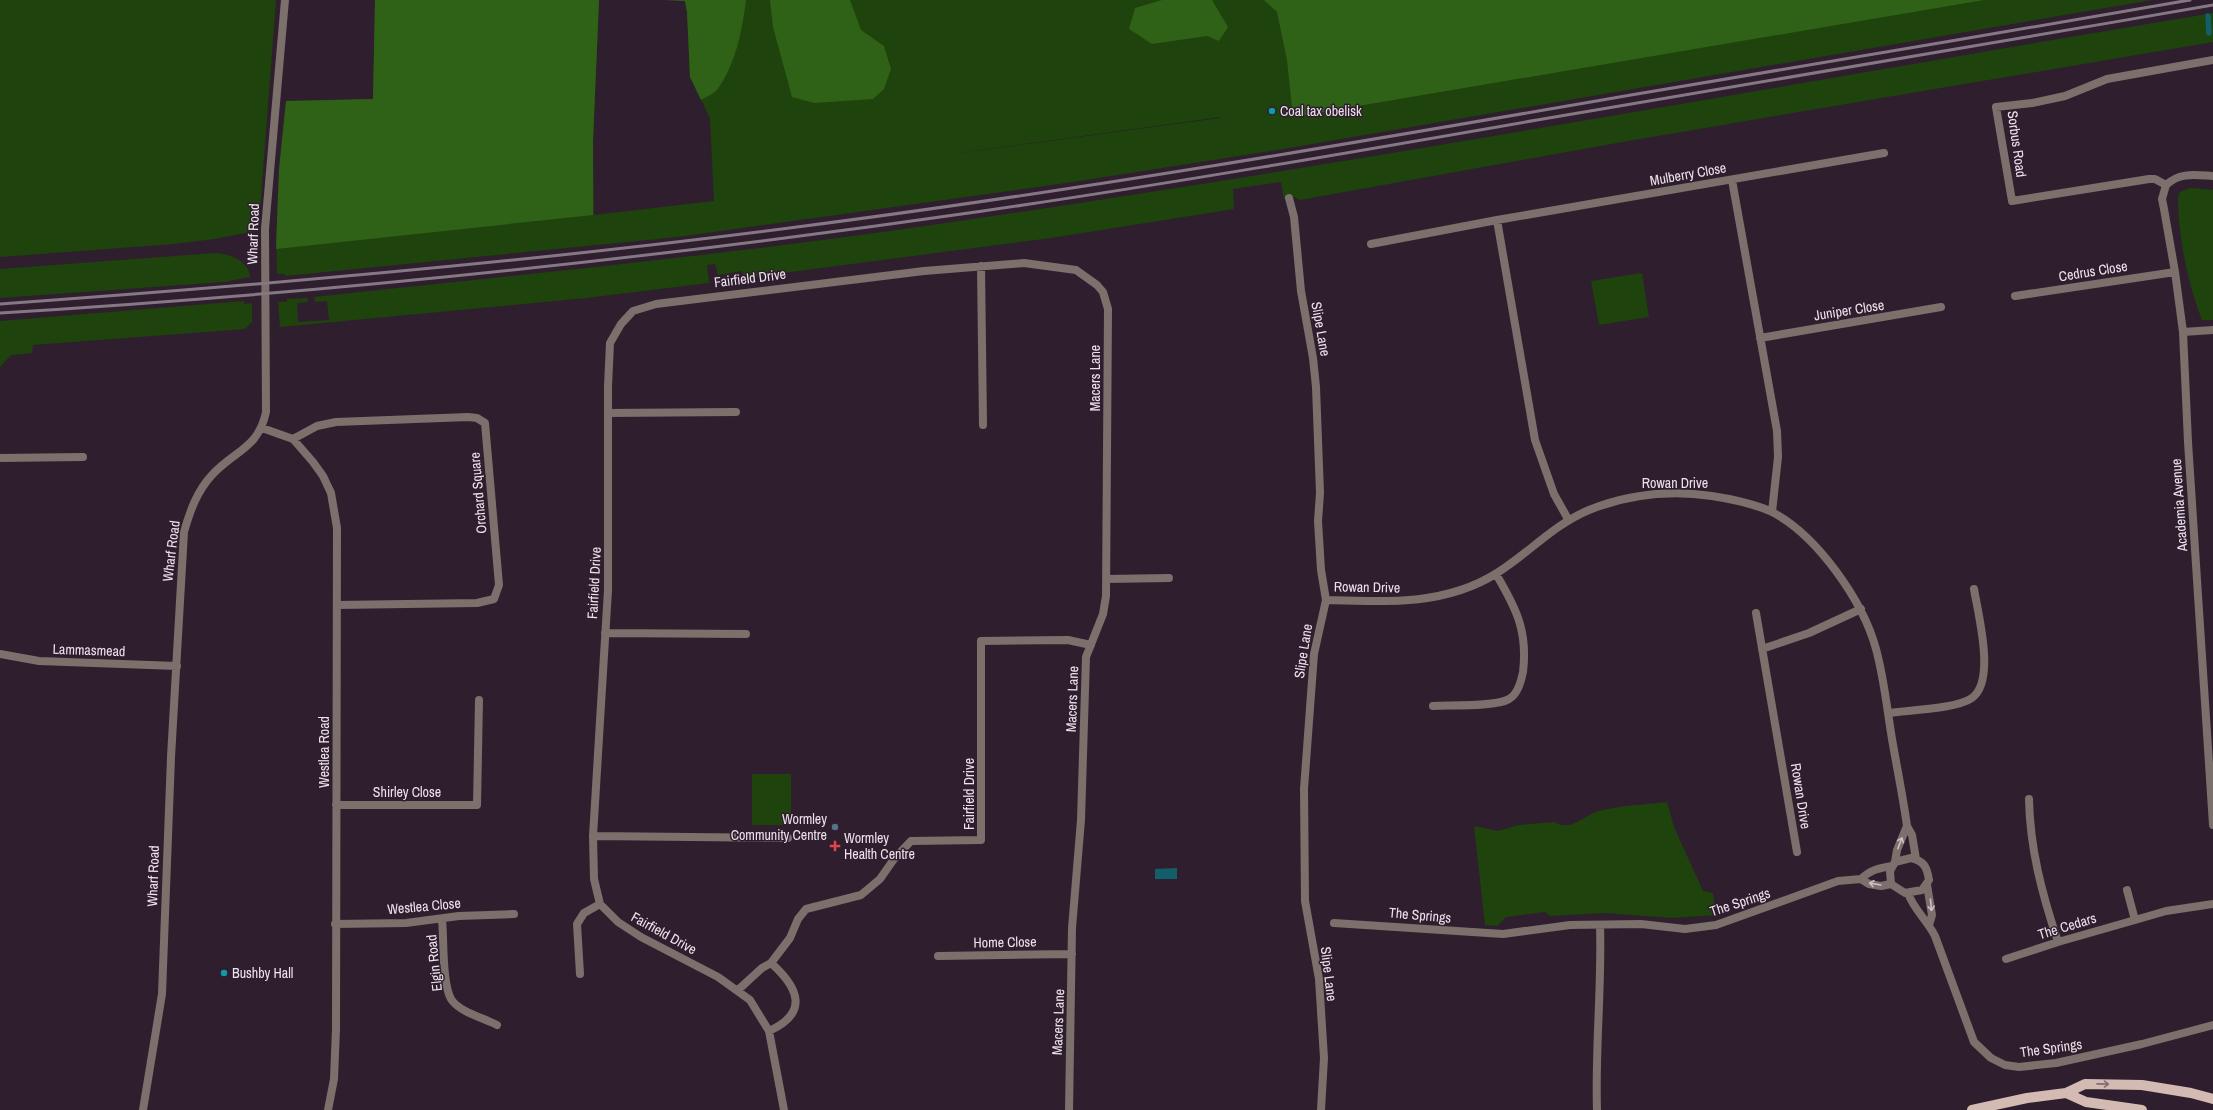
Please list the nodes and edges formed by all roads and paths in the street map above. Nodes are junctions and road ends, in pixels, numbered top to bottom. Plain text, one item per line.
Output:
1 (285, 0) edge
2 (2213, 60) edge
3 (1884, 154) dead end
4 (2213, 176) edge
5 (1732, 180) junction
6 (2166, 184) junction
7 (1289, 198) dead end
8 (1497, 220) junction
9 (1371, 244) dead end
10 (982, 266) junction
11 (2175, 272) junction
12 (1103, 292) joint
13 (2015, 296) dead end
14 (1941, 307) dead end
15 (2213, 330) edge
16 (2183, 332) junction
17 (1760, 338) junction
18 (736, 412) dead end
19 (608, 414) junction
20 (984, 425) dead end
21 (262, 428) junction
22 (293, 439) junction
23 (0, 458) edge
24 (83, 458) dead end
25 (1772, 512) junction
26 (1568, 519) junction
27 (1496, 574) junction
28 (1169, 578) dead end
29 (1106, 579) junction
30 (1974, 589) dead end
31 (1326, 600) junction
32 (337, 605) junction
33 (1861, 609) junction
34 (1756, 613) dead end
35 (605, 633) junction
36 (746, 634) dead end
37 (1092, 645) junction
38 (1762, 648) junction
39 (0, 654) edge
40 (177, 666) junction
41 (478, 700) dead end
42 (1433, 706) dead end
43 (1888, 713) junction
44 (2029, 798) dead end
45 (336, 805) junction
46 (2213, 825) edge
47 (1907, 826) junction
48 (593, 836) junction
49 (788, 838) dead end
50 (1797, 852) dead end
51 (1916, 859) junction
52 (1893, 864) junction
53 (1861, 879) junction
54 (1891, 884) junction
55 (1927, 885) junction
56 (2127, 890) dead end
57 (1908, 893) junction
58 (600, 904) junction
59 (2213, 904) edge
60 (514, 914) dead end
61 (442, 919) junction
62 (2135, 920) junction
63 (1334, 923) dead end
64 (336, 924) junction
65 (1600, 925) junction
66 (1929, 925) junction
67 (2058, 942) junction
68 (1072, 954) junction
69 (938, 956) dead end
70 (2006, 960) dead end
71 (771, 963) junction
72 (580, 974) dead end
73 (738, 990) junction
74 (497, 1025) dead end
75 (2213, 1025) edge
76 (769, 1031) junction
77 (2066, 1093) junction
78 (2213, 1099) edge
79 (143, 1110) edge
80 (328, 1110) edge
81 (784, 1110) edge
82 (1069, 1110) edge
83 (1321, 1110) edge
84 (1597, 1110) edge
85 (1972, 1110) edge
86 (2142, 1110) edge

1 - 21 street, Wharf Road
2 - 6 street, Sorbus Road
3 - 5 street, Mulberry Close
4 - 6 street
5 - 8 street, Mulberry Close
5 - 17 street
6 - 11 street, Academia Avenue
7 - 31 street, Slipe Lane
8 - 9 street, Mulberry Close
8 - 26 street
10 - 12 street, Fairfield Drive
10 - 19 street, Fairfield Drive
10 - 20 street
11 - 13 street, Cedrus Close
11 - 16 street, Academia Avenue
12 - 29 street, Macers Lane
14 - 17 street, Juniper Close
15 - 16 street
16 - 46 street, Academia Avenue
17 - 25 street
18 - 19 street
19 - 35 street, Fairfield Drive
21 - 22 street
21 - 40 street, Wharf Road
22 - 32 street, Westlea Road
22 - 32 street, Orchard Square
23 - 24 street
25 - 26 street, Rowan Drive
25 - 33 street, Rowan Drive
26 - 27 street, Rowan Drive
27 - 31 street, Rowan Drive
27 - 42 street
28 - 29 street
29 - 37 street, Macers Lane
30 - 43 street
31 - 83 street, Slipe Lane
32 - 45 street, Westlea Road
33 - 38 street
33 - 43 street, Rowan Drive
34 - 38 street, Rowan Drive
35 - 36 street, Fairfield Drive
35 - 48 street, Fairfield Drive
37 - 68 street, Macers Lane
37 - 71 street, Fairfield Drive
38 - 50 street, Rowan Drive
39 - 40 street, Lammasmead
40 - 79 street, Wharf Road
41 - 45 street, Shirley Close
43 - 47 street, Rowan Drive
44 - 67 street
45 - 64 street, Westlea Road
47 - 51 street, Rowan Drive
52 -> 47 street
48 - 49 street
48 - 58 street, Fairfield Drive
51 - 52 street
51 - 55 street
52 - 53 street, The Springs
52 - 54 street
54 -> 53 street, The Springs
53 - 65 street, The Springs
54 - 57 street
55 - 57 street
55 -> 66 street, The Springs
56 - 62 street
57 - 66 street, The Springs
58 - 72 street
58 - 73 street, Fairfield Drive
59 - 62 street, The Cedars
60 - 61 street, Westlea Close
61 - 64 street, Westlea Close
61 - 74 street, Elgin Road
62 - 67 street, The Cedars
63 - 65 street, The Springs
64 - 80 street, Westlea Road
65 - 84 street
66 - 75 street, The Springs
67 - 70 street, The Cedars
68 - 69 street, Home Close
68 - 82 street, Macers Lane
71 - 73 street, Fairfield Drive
71 - 76 street
73 - 76 street, Fairfield Drive
76 - 81 street, Fairfield Drive
77 -> 78 main road
77 - 85 main road
77 - 86 main road

